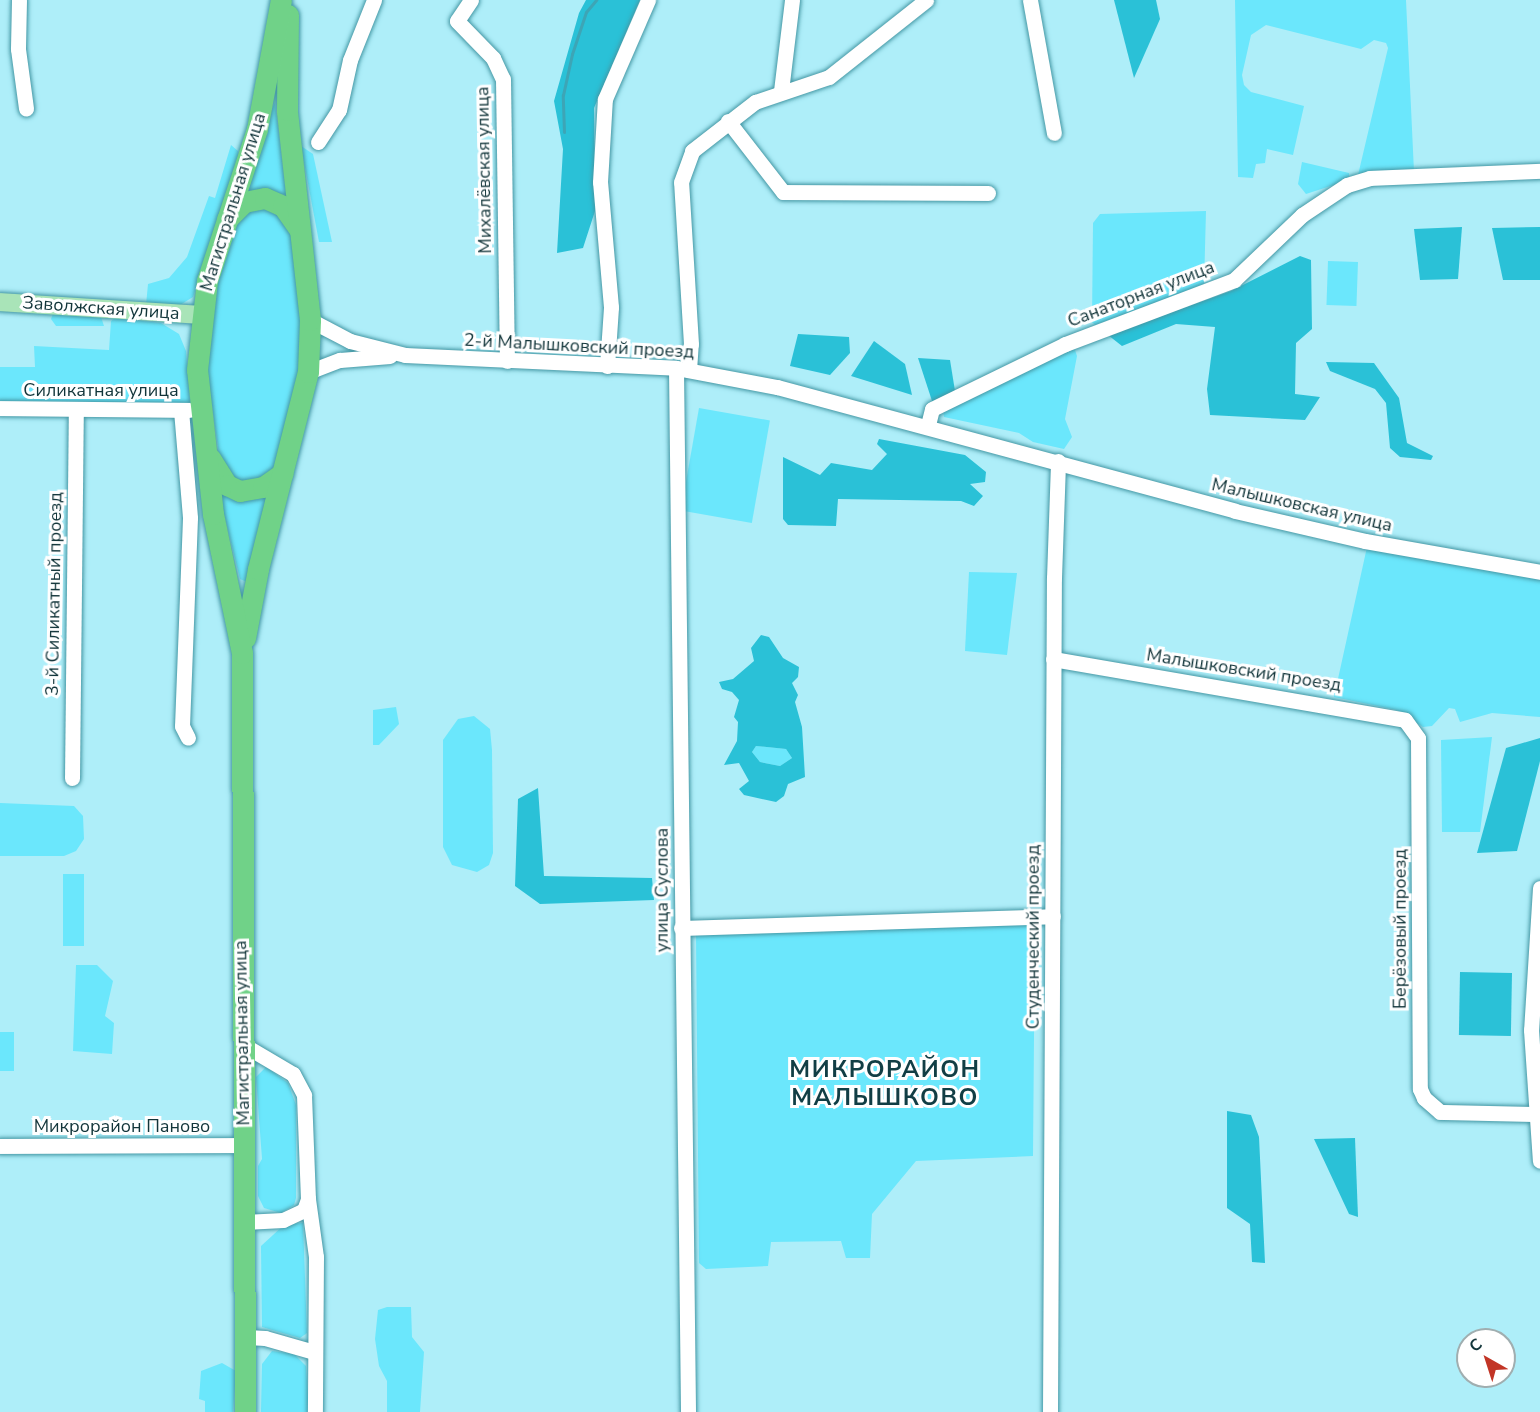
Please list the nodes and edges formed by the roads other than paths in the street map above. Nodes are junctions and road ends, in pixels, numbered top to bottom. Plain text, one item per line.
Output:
1 (19, 0) edge
2 (281, 0) edge
3 (288, 0) edge
4 (374, 0) edge
5 (471, 0) edge
6 (648, 0) edge
7 (792, 0) edge
8 (926, 0) edge
9 (1030, 0) edge
10 (781, 92) junction
11 (26, 108) dead end
12 (728, 121) junction
13 (1054, 133) dead end
14 (318, 142) dead end
15 (1540, 171) edge
16 (988, 193) dead end
17 (226, 221) junction
18 (301, 233) junction
19 (0, 302) edge
20 (201, 315) junction
21 (310, 320) junction
22 (405, 355) junction
23 (507, 361) junction
24 (607, 366) junction
25 (682, 369) junction
26 (308, 372) junction
27 (0, 408) edge
28 (191, 410) junction
29 (76, 411) junction
30 (928, 425) junction
31 (207, 452) junction
32 (1058, 461) junction
33 (283, 473) junction
34 (1540, 572) edge
35 (242, 653) junction
36 (1053, 658) junction
37 (188, 738) dead end
38 (1418, 738) joint
39 (72, 777) dead end
40 (1540, 888) edge
41 (1053, 916) junction
42 (681, 928) junction
43 (242, 1044) junction
44 (1537, 1114) junction
45 (243, 1145) junction
46 (0, 1146) edge
47 (1540, 1161) edge
48 (308, 1199) junction
49 (244, 1222) junction
50 (247, 1337) junction
51 (314, 1352) junction
52 (245, 1412) edge
53 (315, 1412) edge
54 (688, 1412) edge
55 (1050, 1412) edge

1 - 11 street
2 - 17 highway, Магистральная улица
3 - 18 highway, Магистральная улица
4 - 14 street
5 - 23 street, Михалёвская улица
6 - 24 street
7 - 10 street
8 - 10 street, улица Суслова
9 - 13 street
10 - 12 street, улица Суслова
12 - 16 street
12 - 25 street, улица Суслова
15 - 30 street, Санаторная улица
17 - 18 highway
17 - 20 highway, Магистральная улица
18 - 21 highway, Магистральная улица
19 - 20 main road, Заволжская улица
20 - 28 highway, Магистральная улица
21 - 22 street, 2-й Малышковский проезд
21 - 26 highway, Магистральная улица
22 - 23 street, 2-й Малышковский проезд
22 - 26 street
23 - 24 street, 2-й Малышковский проезд
24 - 25 street, 2-й Малышковский проезд
25 - 30 street, 2-й Малышковский проезд
25 - 42 street, улица Суслова
26 - 33 highway, Магистральная улица
27 - 29 street, Силикатная улица
28 - 29 street, Силикатная улица
28 - 31 highway, Магистральная улица
28 - 37 street
29 - 39 street, 3-й Силикатный проезд
30 - 32 street, 2-й Малышковский проезд
31 - 33 highway
31 - 35 highway, Магистральная улица
32 - 34 street, Малышковская улица
32 - 36 street, Студенческий проезд
33 - 35 highway, Магистральная улица
35 - 43 highway, Магистральная улица
36 - 38 street, Малышковский проезд
36 - 41 street, Студенческий проезд
38 - 44 street, Берёзовый проезд
40 - 44 street
41 - 42 street
41 - 55 street, Студенческий проезд
42 - 54 street, улица Суслова
43 - 45 highway, Магистральная улица
43 - 48 street
44 - 47 street
45 - 46 street, Микрорайон Паново
45 - 49 highway, Магистральная улица
48 - 49 street
48 - 51 street
49 - 50 highway, Магистральная улица
50 - 51 street
50 - 52 highway, Магистральная улица
51 - 53 street

